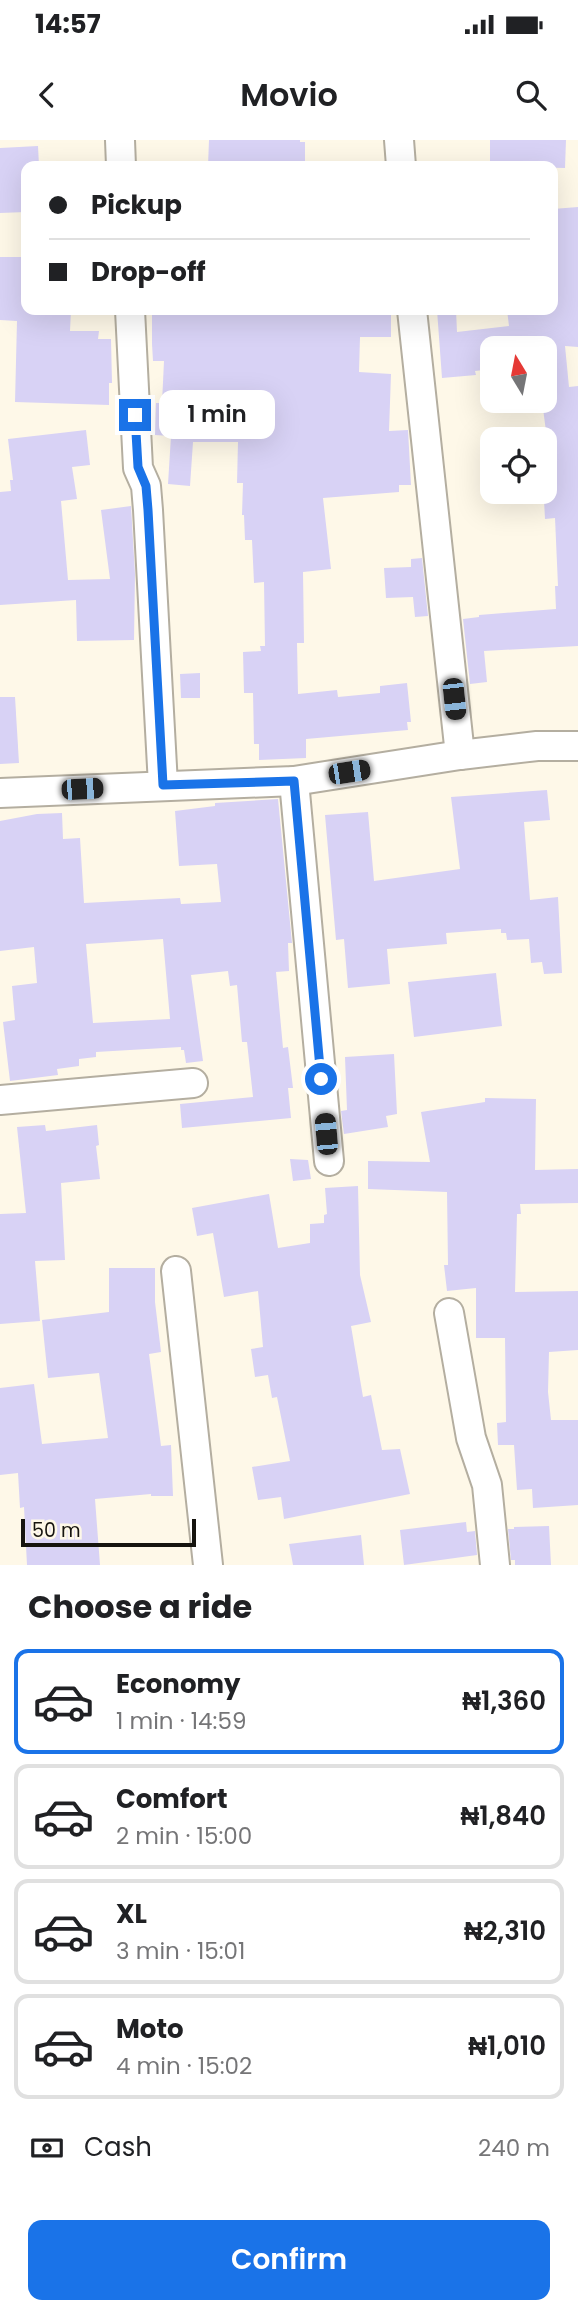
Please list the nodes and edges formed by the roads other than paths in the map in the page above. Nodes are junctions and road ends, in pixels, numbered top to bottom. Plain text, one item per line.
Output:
1 (120, 140) edge
2 (399, 140) edge
3 (121, 161) edge
4 (401, 161) edge
5 (130, 315) edge
6 (413, 315) edge
7 (578, 746) edge
8 (460, 755) junction
9 (294, 781) junction
10 (163, 785) junction
11 (0, 793) edge
12 (193, 1083) dead end
13 (0, 1100) edge
14 (329, 1161) dead end
15 (176, 1271) dead end
16 (449, 1313) dead end
17 (208, 1565) edge
18 (495, 1565) edge

1 - 3 street
2 - 4 street
5 - 10 street
6 - 8 street
7 - 8 street
8 - 9 street
9 - 10 street
9 - 14 street
10 - 11 street
12 - 13 street
15 - 17 street
16 - 18 street

